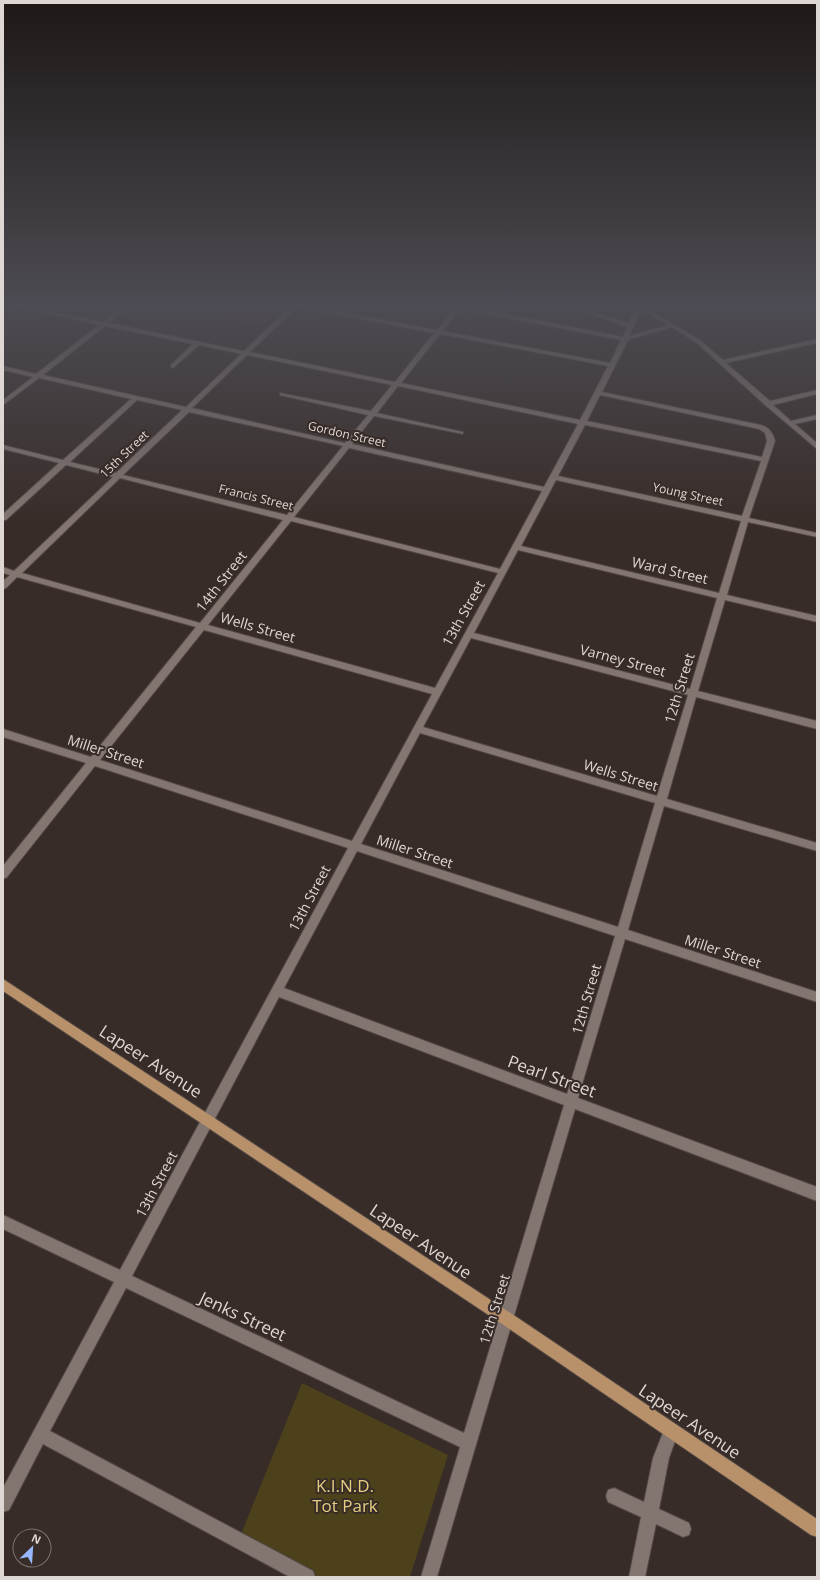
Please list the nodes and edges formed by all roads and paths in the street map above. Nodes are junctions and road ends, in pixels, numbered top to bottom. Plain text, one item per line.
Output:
1 (34, 379) edge
2 (49, 379) edge
3 (218, 379) edge
4 (375, 379) edge
5 (400, 379) edge
6 (605, 379) edge
7 (739, 379) edge
8 (396, 383) junction
9 (817, 392) edge
10 (598, 393) junction
11 (282, 394) dead end
12 (136, 398) junction
13 (3, 403) edge
14 (767, 404) junction
15 (186, 409) junction
16 (372, 414) junction
17 (817, 417) edge
18 (582, 421) junction
19 (790, 423) junction
20 (461, 433) dead end
21 (347, 445) junction
22 (3, 447) edge
23 (817, 447) edge
24 (765, 460) junction
25 (64, 462) junction
26 (118, 475) junction
27 (553, 477) junction
28 (546, 490) junction
29 (288, 517) junction
30 (3, 518) edge
31 (745, 519) junction
32 (817, 535) edge
33 (516, 547) junction
34 (3, 570) edge
35 (503, 572) junction
36 (16, 573) junction
37 (3, 586) edge
38 (722, 596) junction
39 (817, 619) edge
40 (203, 626) junction
41 (469, 635) junction
42 (436, 692) junction
43 (693, 693) junction
44 (817, 725) edge
45 (417, 729) junction
46 (3, 733) edge
47 (93, 762) junction
48 (660, 802) junction
49 (354, 846) junction
50 (817, 848) edge
51 (3, 874) edge
52 (621, 933) junction
53 (3, 984) edge
54 (276, 991) junction
55 (817, 997) edge
56 (571, 1101) junction
57 (207, 1119) junction
58 (817, 1194) edge
59 (3, 1222) edge
60 (123, 1279) junction
61 (507, 1320) junction
62 (671, 1430) junction
63 (40, 1434) junction
64 (468, 1443) junction
65 (614, 1496) dead end
66 (3, 1504) edge
67 (650, 1513) junction
68 (683, 1529) dead end
69 (817, 1529) edge
70 (307, 1577) edge
71 (429, 1577) edge
72 (637, 1577) edge

1 - 13 street
2 - 12 street, Gordon Street
3 - 15 street, 15th Street
4 - 8 street
5 - 8 street, 14th Street
6 - 10 street, 13th Street
7 - 14 street
8 - 16 street, 14th Street
8 - 18 street
9 - 14 street
10 - 18 street, 13th Street
10 - 24 street, 12th Street
11 - 16 street
12 - 15 street, Gordon Street
12 - 25 street
14 - 19 street
15 - 21 street, Gordon Street
15 - 26 street, 15th Street
16 - 20 street
16 - 21 street, 14th Street
17 - 19 street
18 - 24 street
18 - 27 street, 13th Street
19 - 23 street
21 - 28 street, Gordon Street
21 - 29 street, 14th Street
22 - 25 street, Francis Street
24 - 31 street, 12th Street
25 - 26 street, Francis Street
25 - 30 street
26 - 29 street, Francis Street
26 - 36 street, 15th Street
27 - 28 street, 13th Street
27 - 31 street, Young Street
28 - 33 street, 13th Street
29 - 35 street, Francis Street
29 - 40 street, 14th Street
31 - 32 street, Young Street
31 - 38 street, 12th Street
33 - 35 street, 13th Street
33 - 38 street, Ward Street
34 - 36 street, Wells Street
35 - 41 street, 13th Street
36 - 37 street, 15th Street
36 - 40 street, Wells Street
38 - 39 street, Ward Street
38 - 43 street, 12th Street
40 - 42 street, Wells Street
40 - 47 street, 14th Street
41 - 42 street, 13th Street
41 - 43 street, Varney Street
42 - 45 street, 13th Street
43 - 44 street, Varney Street
43 - 48 street, 12th Street
45 - 48 street, Wells Street
45 - 49 street, 13th Street
46 - 47 street, Miller Street
47 - 49 street, Miller Street
47 - 51 street, 14th Street
48 - 50 street, Wells Street
48 - 52 street, 12th Street
49 - 52 street, Miller Street
49 - 54 street, 13th Street
52 - 55 street, Miller Street
52 - 56 street, 12th Street
53 - 57 main road, Lapeer Avenue
54 - 56 street, Pearl Street
54 - 57 street, 13th Street
56 - 58 street, Pearl Street
56 - 61 street, 12th Street
57 - 60 street, 13th Street
57 - 61 main road, Lapeer Avenue
59 - 60 street, Jenks Street
60 - 63 street, 13th Street
60 - 64 street, Jenks Street
61 - 62 main road, Lapeer Avenue
61 - 64 street, 12th Street
62 - 67 street
62 - 69 main road, Lapeer Avenue
63 - 66 street, 13th Street
63 - 70 street
64 - 71 street, 12th Street
65 - 67 street
67 - 68 street
67 - 72 street

